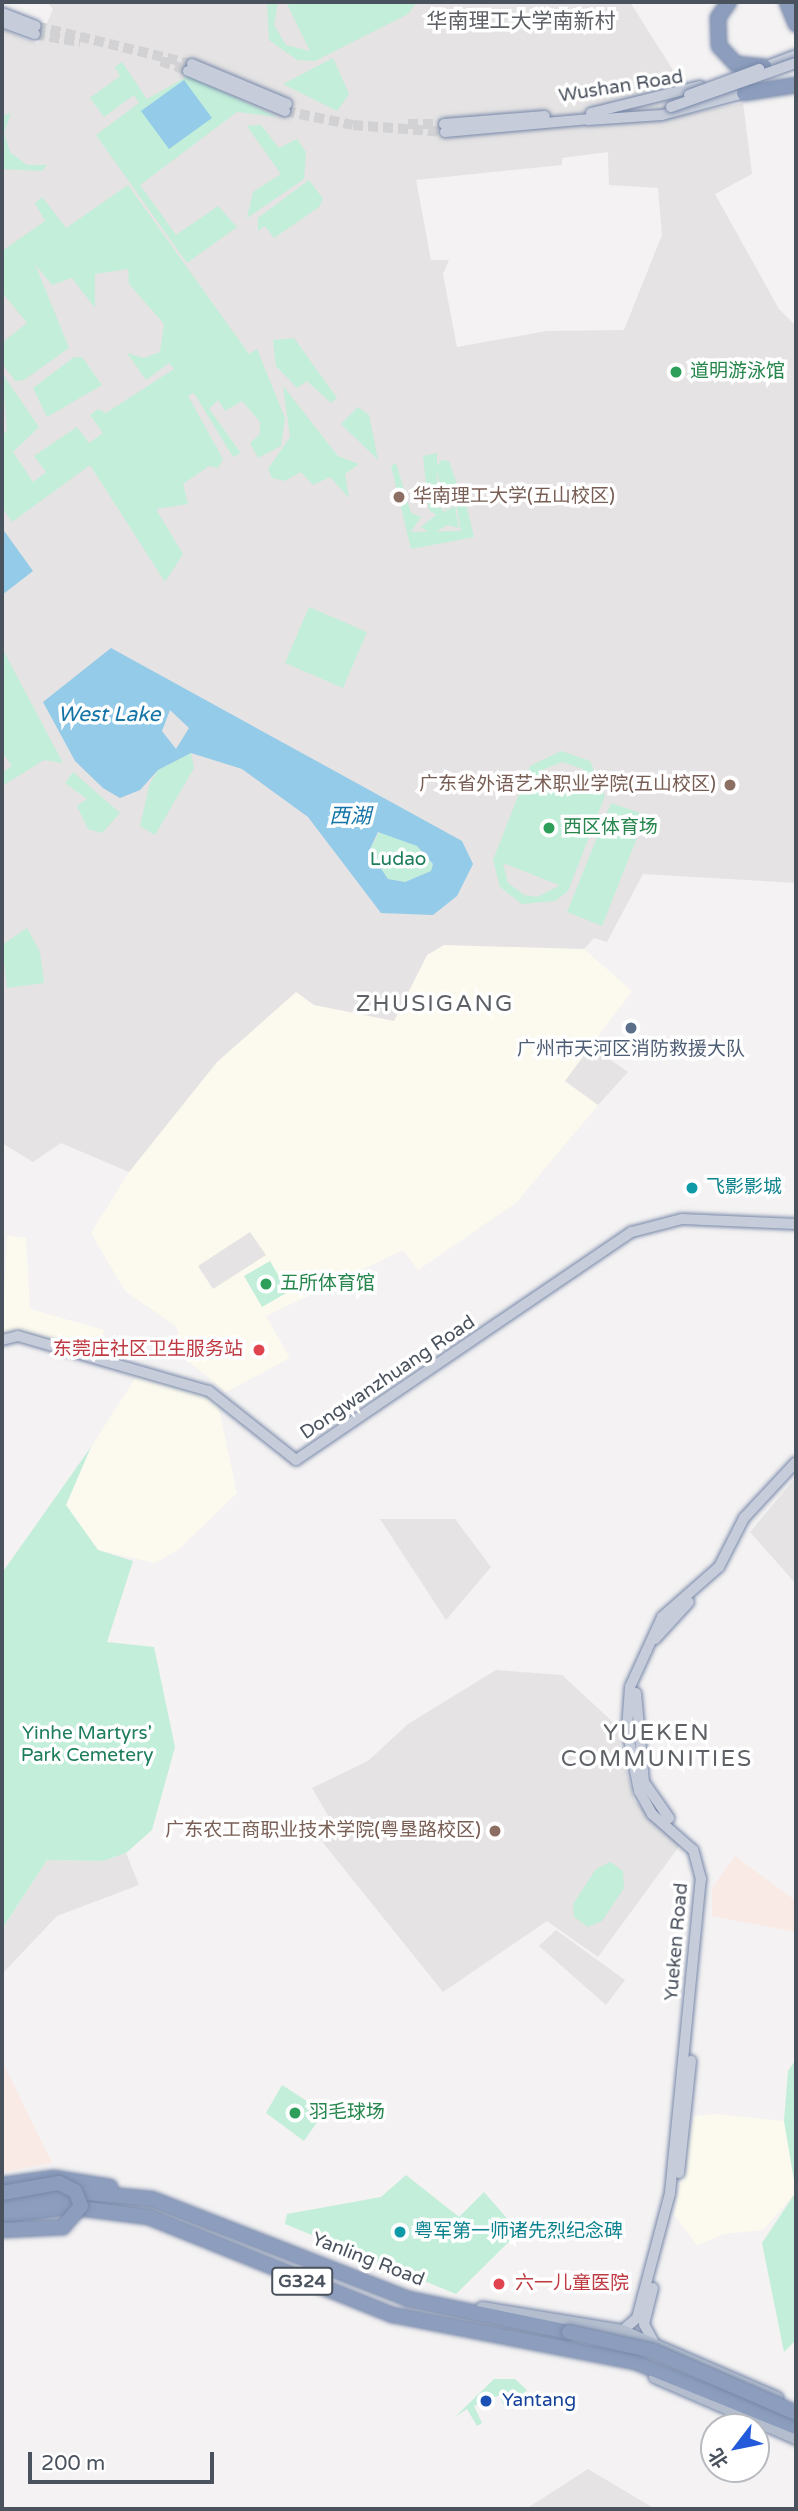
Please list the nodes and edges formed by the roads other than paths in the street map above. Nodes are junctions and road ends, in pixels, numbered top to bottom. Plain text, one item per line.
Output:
1 (721, 2) edge
2 (729, 2) edge
3 (2, 13) edge
4 (2, 22) edge
5 (796, 55) edge
6 (796, 62) edge
7 (765, 67) junction
8 (190, 68) tunnel mouth
9 (723, 78) junction
10 (796, 85) edge
11 (744, 93) junction
12 (670, 104) junction
13 (286, 107) tunnel mouth
14 (589, 116) junction
15 (445, 128) tunnel mouth
16 (796, 1224) edge
17 (2, 1340) edge
18 (796, 1462) edge
19 (796, 1471) edge
20 (2, 2185) edge
21 (2, 2193) edge
22 (130, 2195) junction
23 (2, 2203) edge
24 (2, 2216) edge
25 (2, 2230) edge
26 (443, 2306) junction
27 (622, 2331) junction
28 (653, 2341) junction
29 (635, 2362) junction
30 (796, 2407) edge
31 (796, 2413) edge
32 (796, 2427) edge
33 (796, 2438) edge

1 - 9 highway
2 - 7 highway
3 - 4 main road
5 - 7 main road, Wushan Road
6 - 12 main road, Wushan Road, bridge
7 - 12 main road, Wushan Road, bridge
8 - 13 main road
9 - 11 main road
9 - 14 main road
10 - 11 highway
11 - 14 main road
12 - 14 main road, Wushan Road
14 - 15 main road, Wushan Road
16 - 17 main road, Dongwanzhuang Road
18 - 27 main road, Yueken Road
19 - 28 main road, Yueken Road
20 - 22 highway
21 - 25 highway, bridge
22 - 23 highway, Yanling Road / G324
22 - 26 highway, Yanling Road / G324
24 - 29 highway, G324
26 - 27 main road, Yanling Road / G324
26 - 31 highway, bridge
27 - 28 main road, Yanling Road / G324
28 - 30 main road, Yanling Road / G324
29 - 32 highway
29 - 33 main road, G324

